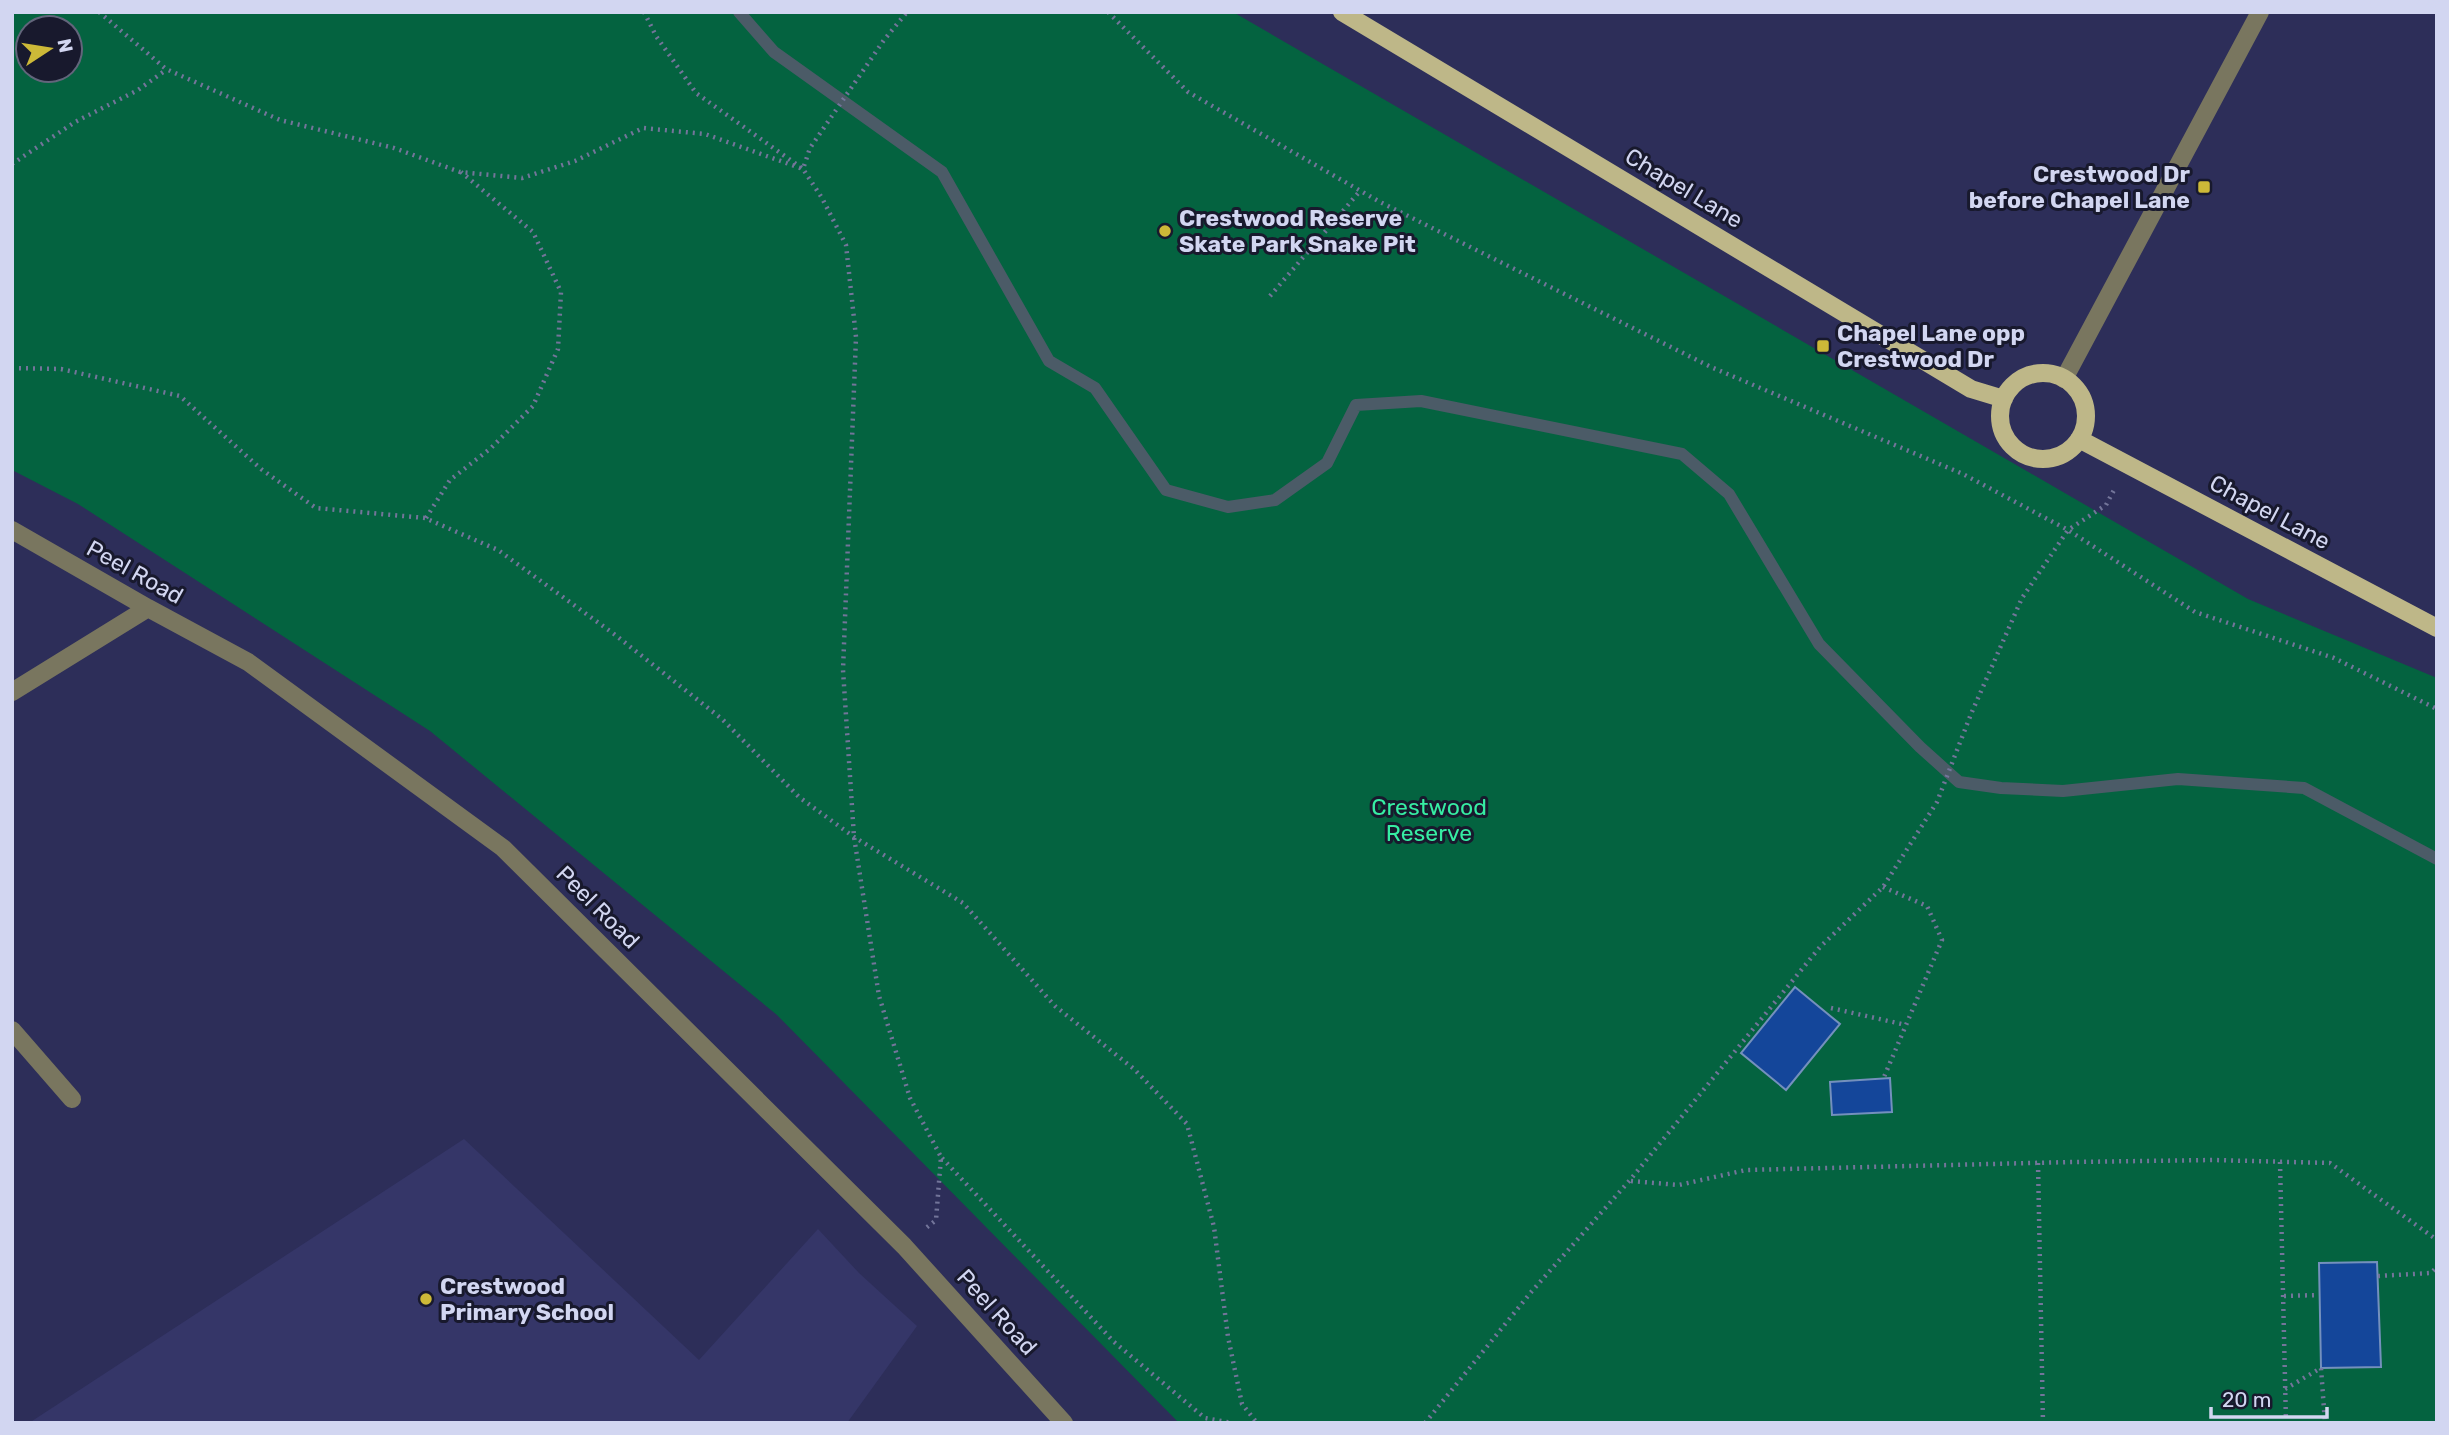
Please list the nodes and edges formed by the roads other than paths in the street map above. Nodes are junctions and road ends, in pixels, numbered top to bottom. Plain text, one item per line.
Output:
1 (1342, 12) edge
2 (2260, 12) edge
3 (2064, 379) junction
4 (2004, 399) junction
5 (2079, 439) junction
6 (12, 530) edge
7 (148, 608) junction
8 (2437, 628) edge
9 (12, 692) edge
10 (12, 1030) edge
11 (72, 1098) dead end
12 (1064, 1423) edge

1 - 4 main road, Chapel Lane
2 - 3 street
3 - 4 main road
3 - 5 main road
4 - 5 main road
5 - 8 main road, Chapel Lane
6 - 7 street, Peel Road
7 - 9 street
7 - 12 street, Peel Road
10 - 11 street

